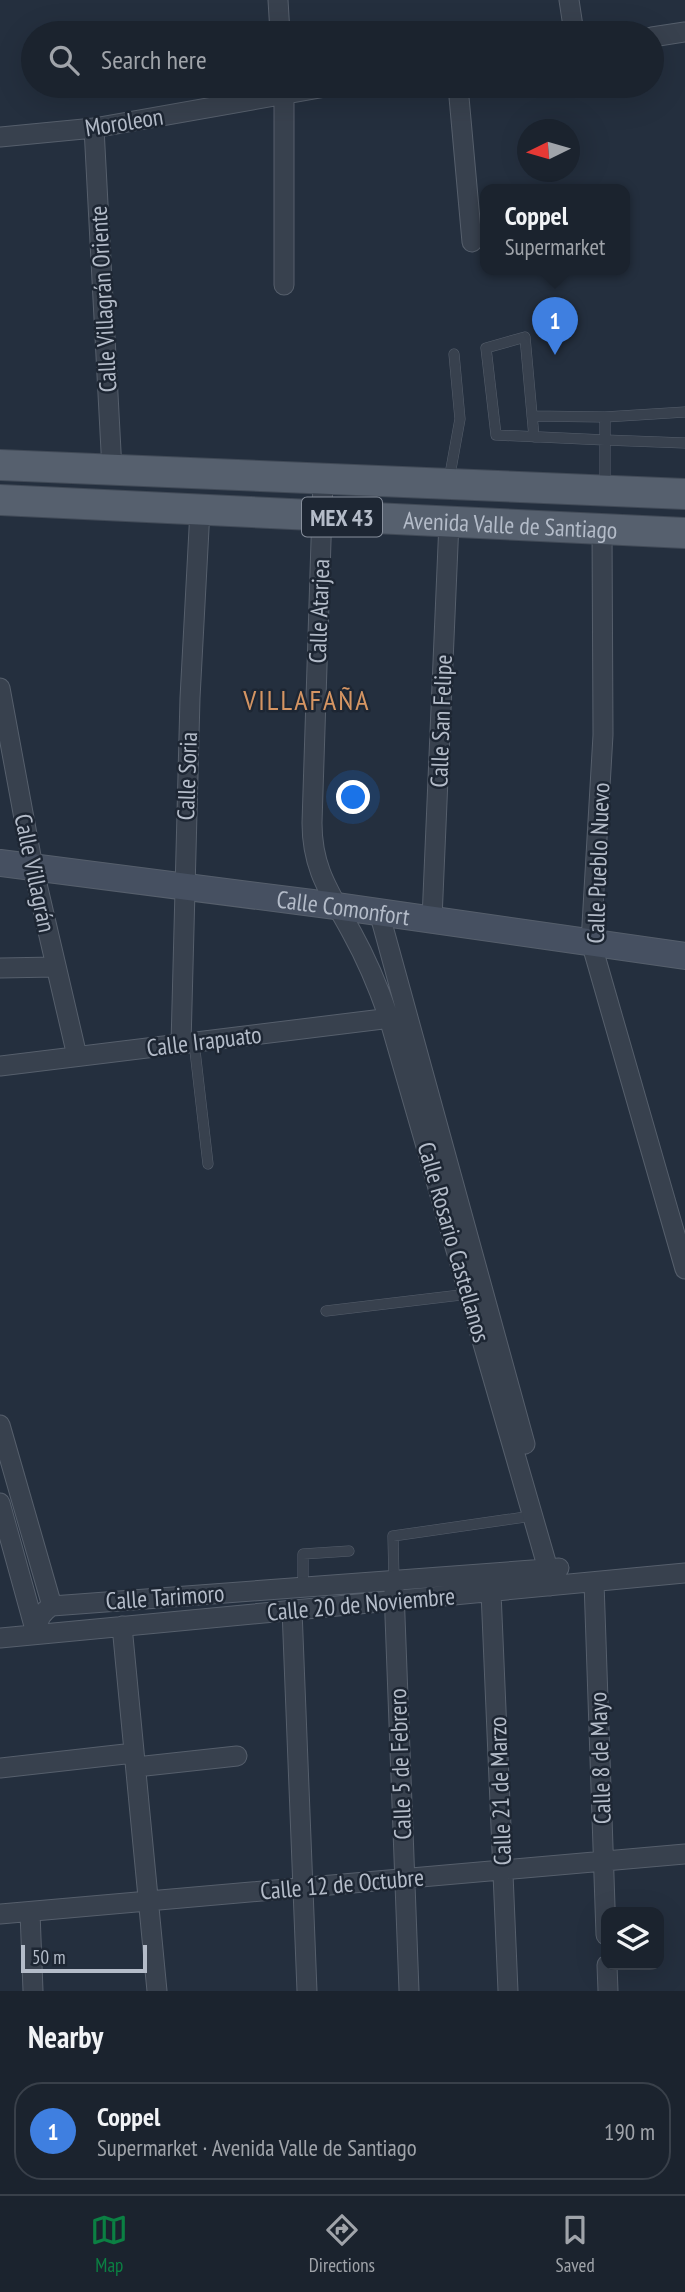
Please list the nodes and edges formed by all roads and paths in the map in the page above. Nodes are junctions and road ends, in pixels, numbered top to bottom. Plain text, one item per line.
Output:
1 (278, 0) edge
2 (569, 0) edge
3 (279, 21) edge
4 (572, 21) edge
5 (685, 32) edge
6 (664, 35) edge
7 (240, 98) edge
8 (284, 98) edge
9 (459, 98) edge
10 (94, 128) junction
11 (0, 137) edge
12 (472, 243) dead end
13 (284, 285) dead end
14 (454, 354) dead end
15 (685, 412) edge
16 (532, 416) junction
17 (605, 417) junction
18 (534, 437) junction
19 (605, 440) junction
20 (685, 443) edge
21 (0, 465) edge
22 (112, 470) junction
23 (323, 479) junction
24 (448, 484) junction
25 (605, 491) junction
26 (685, 494) edge
27 (0, 500) edge
28 (200, 510) junction
29 (322, 516) junction
30 (449, 522) junction
31 (602, 529) junction
32 (685, 533) edge
33 (0, 688) edge
34 (0, 863) edge
35 (33, 867) junction
36 (184, 886) junction
37 (336, 906) junction
38 (379, 912) junction
39 (432, 919) junction
40 (591, 942) junction
41 (685, 956) edge
42 (55, 967) junction
43 (0, 968) edge
44 (398, 1017) junction
45 (187, 1043) junction
46 (77, 1056) junction
47 (0, 1066) edge
48 (208, 1164) dead end
49 (685, 1269) edge
50 (469, 1294) junction
51 (326, 1311) dead end
52 (0, 1425) edge
53 (0, 1503) edge
54 (533, 1516) junction
55 (349, 1551) dead end
56 (685, 1573) edge
57 (555, 1577) junction
58 (394, 1580) junction
59 (594, 1582) junction
60 (303, 1587) junction
61 (491, 1592) junction
62 (395, 1602) junction
63 (52, 1606) junction
64 (292, 1610) junction
65 (122, 1626) junction
66 (37, 1634) junction
67 (0, 1638) edge
68 (237, 1756) dead end
69 (135, 1760) junction
70 (0, 1768) edge
71 (685, 1854) edge
72 (604, 1861) junction
73 (503, 1870) junction
74 (404, 1879) junction
75 (303, 1888) junction
76 (149, 1901) junction
77 (605, 1907) edge
78 (30, 1912) junction
79 (0, 1914) edge
80 (607, 1970) edge
81 (33, 1991) edge
82 (157, 1991) edge
83 (307, 1991) edge
84 (409, 1991) edge
85 (508, 1991) edge
86 (608, 1991) edge

1 - 3 street
2 - 4 street
5 - 6 street
7 - 10 street, Moroleon
8 - 13 street
9 - 12 street
10 - 11 street, Moroleon
10 - 22 street, Calle Villagrán Oriente
14 - 24 lane
15 - 17 lane
16 - 17 lane
16 - 18 lane
16 - 18 lane
17 - 19 lane
18 - 19 lane
19 - 20 lane
19 - 25 lane
21 - 22 main road, Avenida Valle de Santiago / MEX 43
22 - 23 main road, Avenida Valle de Santiago / MEX 43
23 - 24 main road, Avenida Valle de Santiago / MEX 43
23 - 29 street, Calle Atarjea
24 - 25 main road, Avenida Valle de Santiago / MEX 43
25 - 26 main road, Avenida Valle de Santiago / MEX 43
27 - 28 main road, Avenida Valle de Santiago / MEX 43
28 - 29 main road, Avenida Valle de Santiago / MEX 43
28 - 36 street, Calle Soria
29 - 30 main road, Avenida Valle de Santiago / MEX 43
29 - 37 street, Calle Atarjea
30 - 31 main road, Avenida Valle de Santiago / MEX 43
30 - 39 street, Calle San Felipe
31 - 32 main road, Avenida Valle de Santiago / MEX 43
31 - 40 street, Calle Pueblo Nuevo
33 - 35 street, Calle Villagrán
34 - 35 street, Calle Comonfort
35 - 36 street, Calle Comonfort
35 - 42 street, Calle Villagrán
36 - 37 street, Calle Comonfort
36 - 45 street, Calle Soria
37 - 38 street, Calle Comonfort
37 - 44 street, Calle Rosario Castellanos
38 - 39 street, Calle Comonfort
38 - 44 street, Calle Rosario Castellanos
39 - 40 street, Calle Comonfort
40 - 41 street, Calle Comonfort
40 - 49 street, Calle Pueblo Nuevo
42 - 43 street
42 - 46 street, Calle Villagrán
44 - 45 street, Calle Irapuato
44 - 50 street, Calle Rosario Castellanos
44 - 57 street, Calle Rosario Castellanos
45 - 46 street, Calle Irapuato
45 - 48 lane
46 - 47 street, Calle Irapuato
50 - 51 lane
50 - 54 street, Calle Rosario Castellanos
52 - 63 street
53 - 66 street
54 - 57 street, Calle Rosario Castellanos
54 - 58 lane
55 - 60 lane
56 - 59 street, Calle 20 de Noviembre
57 - 58 street, Calle Tarimoro
57 - 59 street, Calle 20 de Noviembre
57 - 61 street, Calle 20 de Noviembre
58 - 60 street, Calle Tarimoro
58 - 62 street, Calle 5 de Febrero
59 - 72 street, Calle 8 de Mayo
60 - 63 street, Calle Tarimoro
61 - 62 street, Calle 20 de Noviembre
61 - 73 street, Calle 21 de Marzo
62 - 64 street, Calle 20 de Noviembre
62 - 74 street, Calle 5 de Febrero
63 - 66 street
64 - 65 street, Calle 20 de Noviembre
64 - 75 street
65 - 66 street, Calle 20 de Noviembre
65 - 69 street
66 - 67 street
68 - 69 street
69 - 70 street
69 - 76 street
71 - 72 street, Calle 12 de Octubre
72 - 73 street, Calle 12 de Octubre
72 - 77 street, Calle 8 de Mayo
73 - 74 street, Calle 12 de Octubre
73 - 85 street, Calle 21 de Marzo
74 - 75 street, Calle 12 de Octubre
74 - 84 street, Calle 5 de Febrero
75 - 76 street, Calle 12 de Octubre
75 - 83 street
76 - 78 street, Calle 12 de Octubre
76 - 82 street
78 - 79 street, Calle 12 de Octubre
78 - 81 street
80 - 86 street

